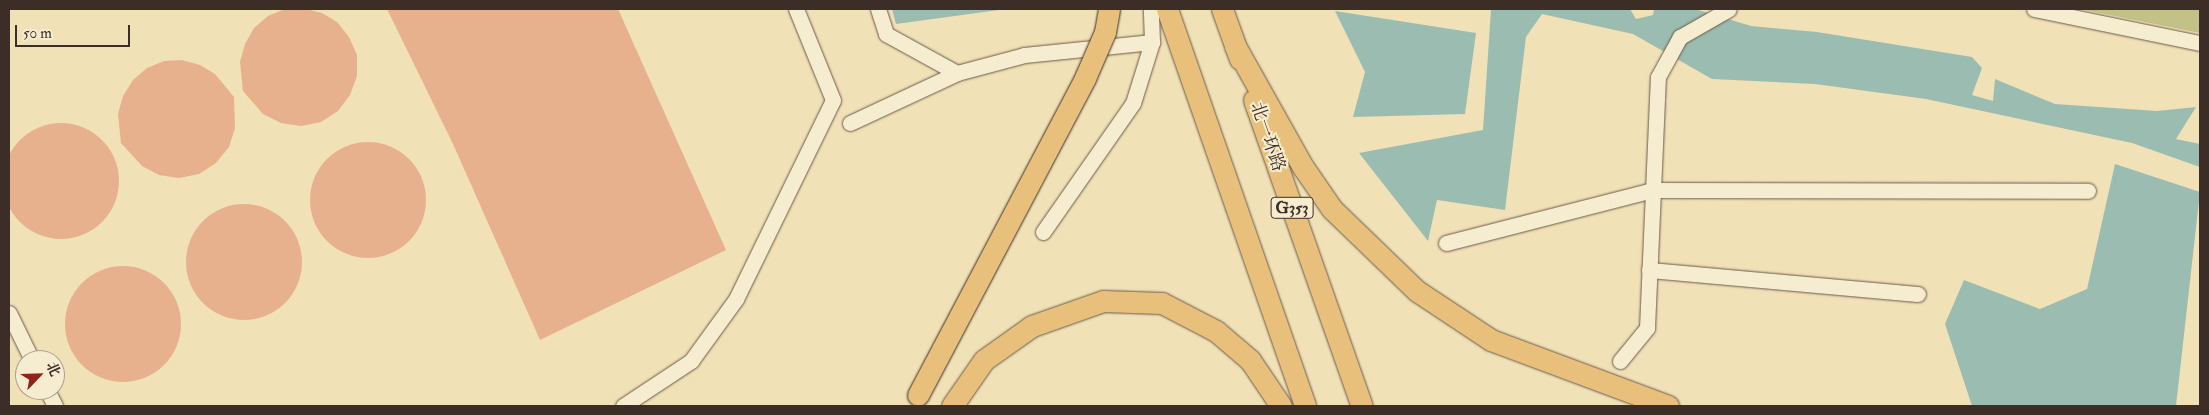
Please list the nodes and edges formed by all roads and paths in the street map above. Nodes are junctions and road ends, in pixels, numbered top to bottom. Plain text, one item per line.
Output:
1 (796, 9) edge
2 (878, 9) edge
3 (1109, 9) edge
4 (1151, 9) edge
5 (1168, 9) edge
6 (1222, 9) edge
7 (1729, 9) edge
8 (2034, 9) edge
9 (1152, 42) junction
10 (2200, 43) edge
11 (1235, 46) junction
12 (956, 73) junction
13 (850, 123) dead end
14 (1653, 190) junction
15 (2088, 191) dead end
16 (1043, 232) dead end
17 (1446, 243) dead end
18 (1649, 270) junction
19 (1918, 294) dead end
20 (9, 313) edge
21 (27, 350) edge
22 (1620, 361) dead end
23 (915, 401) edge
24 (623, 406) edge
25 (952, 406) edge
26 (1281, 406) edge
27 (1304, 406) edge
28 (1362, 406) edge
29 (1668, 406) edge

1 - 24 street
2 - 12 street
3 - 23 highway, bridge
4 - 9 street
5 - 27 highway
6 - 11 highway, 北一环路 / G353
7 - 14 street
8 - 10 street
9 - 12 street
9 - 16 street
11 - 28 highway, 北一环路 / G353
11 - 29 highway
12 - 13 street
14 - 15 street
14 - 17 street
14 - 18 street
18 - 19 street
18 - 22 street
20 - 21 street
25 - 26 highway

